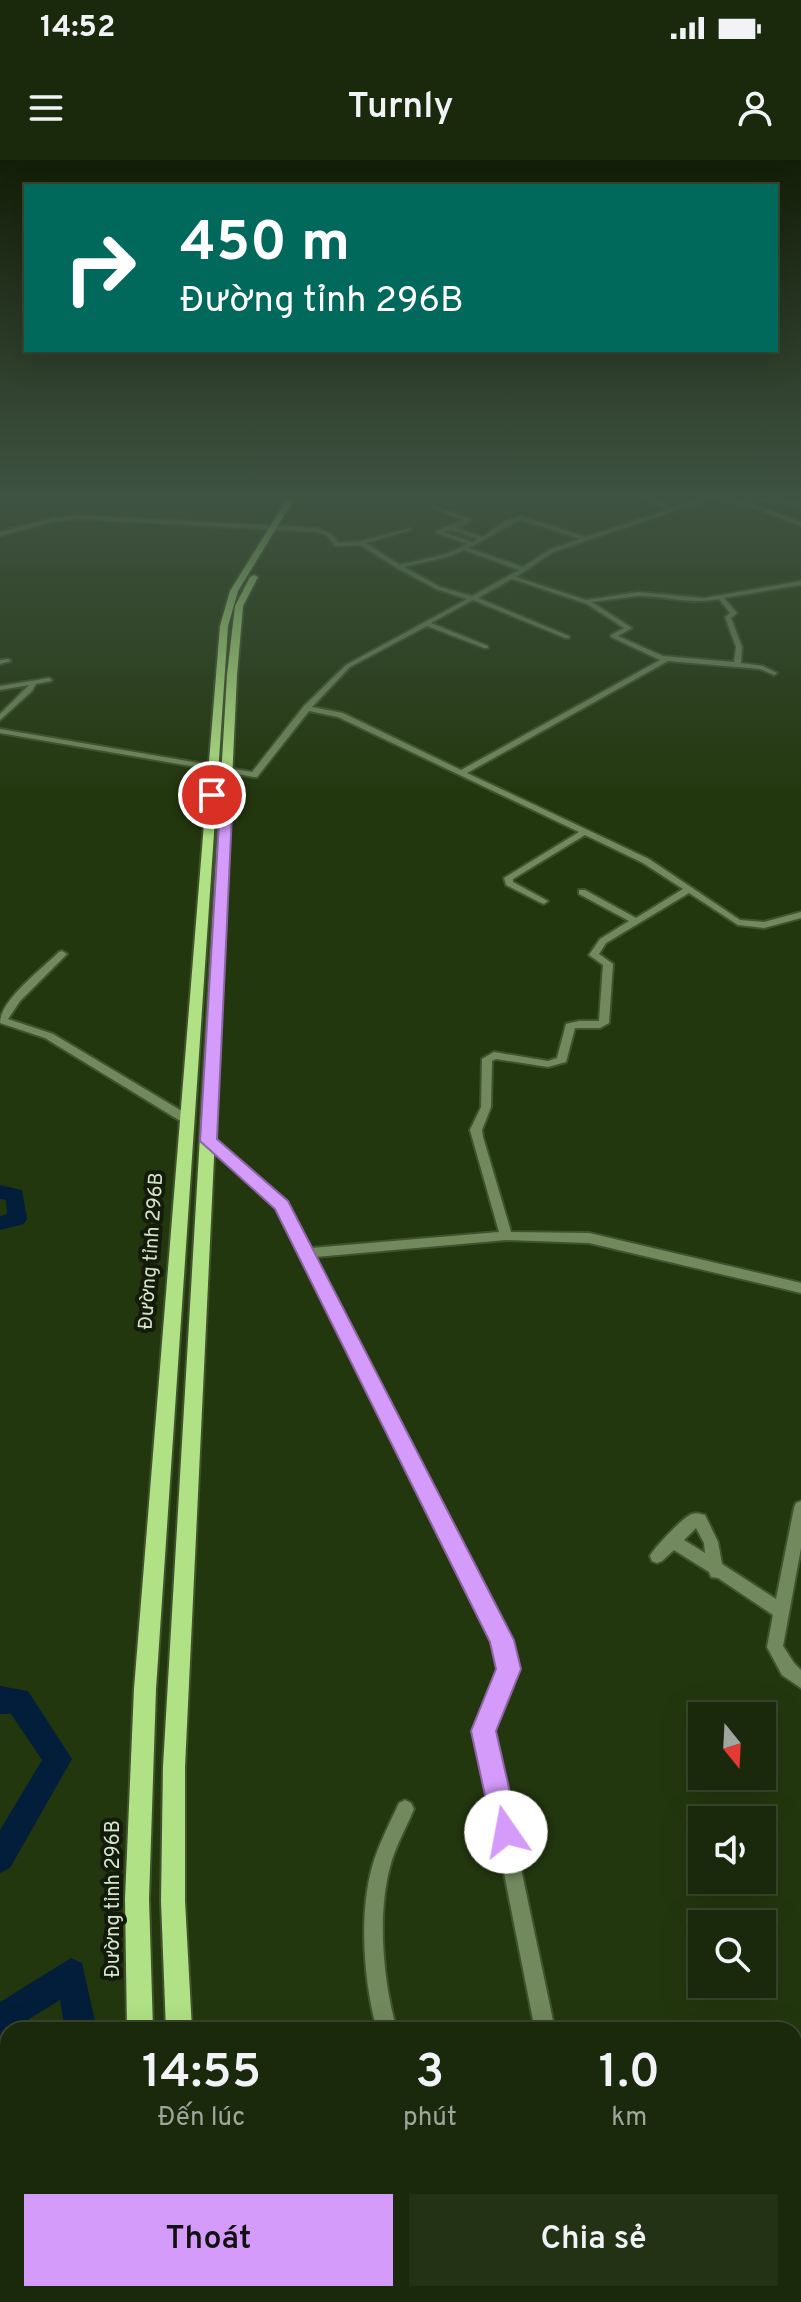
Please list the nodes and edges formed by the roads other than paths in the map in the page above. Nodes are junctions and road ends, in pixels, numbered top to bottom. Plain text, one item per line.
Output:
1 (245, 594) edge
2 (461, 594) edge
3 (478, 594) edge
4 (561, 594) edge
5 (738, 594) edge
6 (472, 597) junction
7 (720, 597) junction
8 (585, 602) junction
9 (425, 623) junction
10 (567, 637) dead end
11 (486, 647) dead end
12 (668, 658) junction
13 (737, 666) junction
14 (774, 673) dead end
15 (49, 680) dead end
16 (34, 682) junction
17 (0, 688) edge
18 (307, 708) junction
19 (0, 718) edge
20 (0, 731) edge
21 (221, 769) junction
22 (461, 773) junction
23 (585, 832) junction
24 (688, 890) junction
25 (582, 892) dead end
26 (544, 901) dead end
27 (801, 915) edge
28 (635, 921) junction
29 (62, 954) dead end
30 (186, 1119) junction
31 (209, 1141) junction
32 (506, 1236) junction
33 (307, 1253) junction
34 (801, 1288) edge
35 (801, 1508) edge
36 (672, 1540) junction
37 (657, 1556) dead end
38 (716, 1572) junction
39 (782, 1612) junction
40 (801, 1680) edge
41 (405, 1809) dead end
42 (140, 2022) edge
43 (179, 2022) edge
44 (384, 2022) edge
45 (543, 2022) edge

1 - 21 main road, Đường tỉnh 296B
2 - 6 street
3 - 6 street
4 - 8 street
5 - 7 street
6 - 9 street
6 - 10 street
7 - 8 street
7 - 13 street
8 - 12 street
9 - 11 street
9 - 18 street
12 - 13 street
12 - 22 street
13 - 14 street
15 - 16 street
16 - 17 street
16 - 19 street
18 - 21 street
18 - 22 street
20 - 21 street
21 - 30 main road, Đường tỉnh 296B
21 - 31 main road, Đường tỉnh 296B
22 - 23 street
23 - 24 street
23 - 26 street
24 - 27 street
24 - 28 street
25 - 28 street
28 - 32 street
29 - 30 street
30 - 42 main road, Đường tỉnh 296B
31 - 33 street
31 - 43 main road, Đường tỉnh 296B
32 - 33 street
32 - 34 street
33 - 45 street
35 - 39 street
36 - 37 street
36 - 38 street
36 - 38 street
38 - 39 street
39 - 40 street
41 - 44 street

